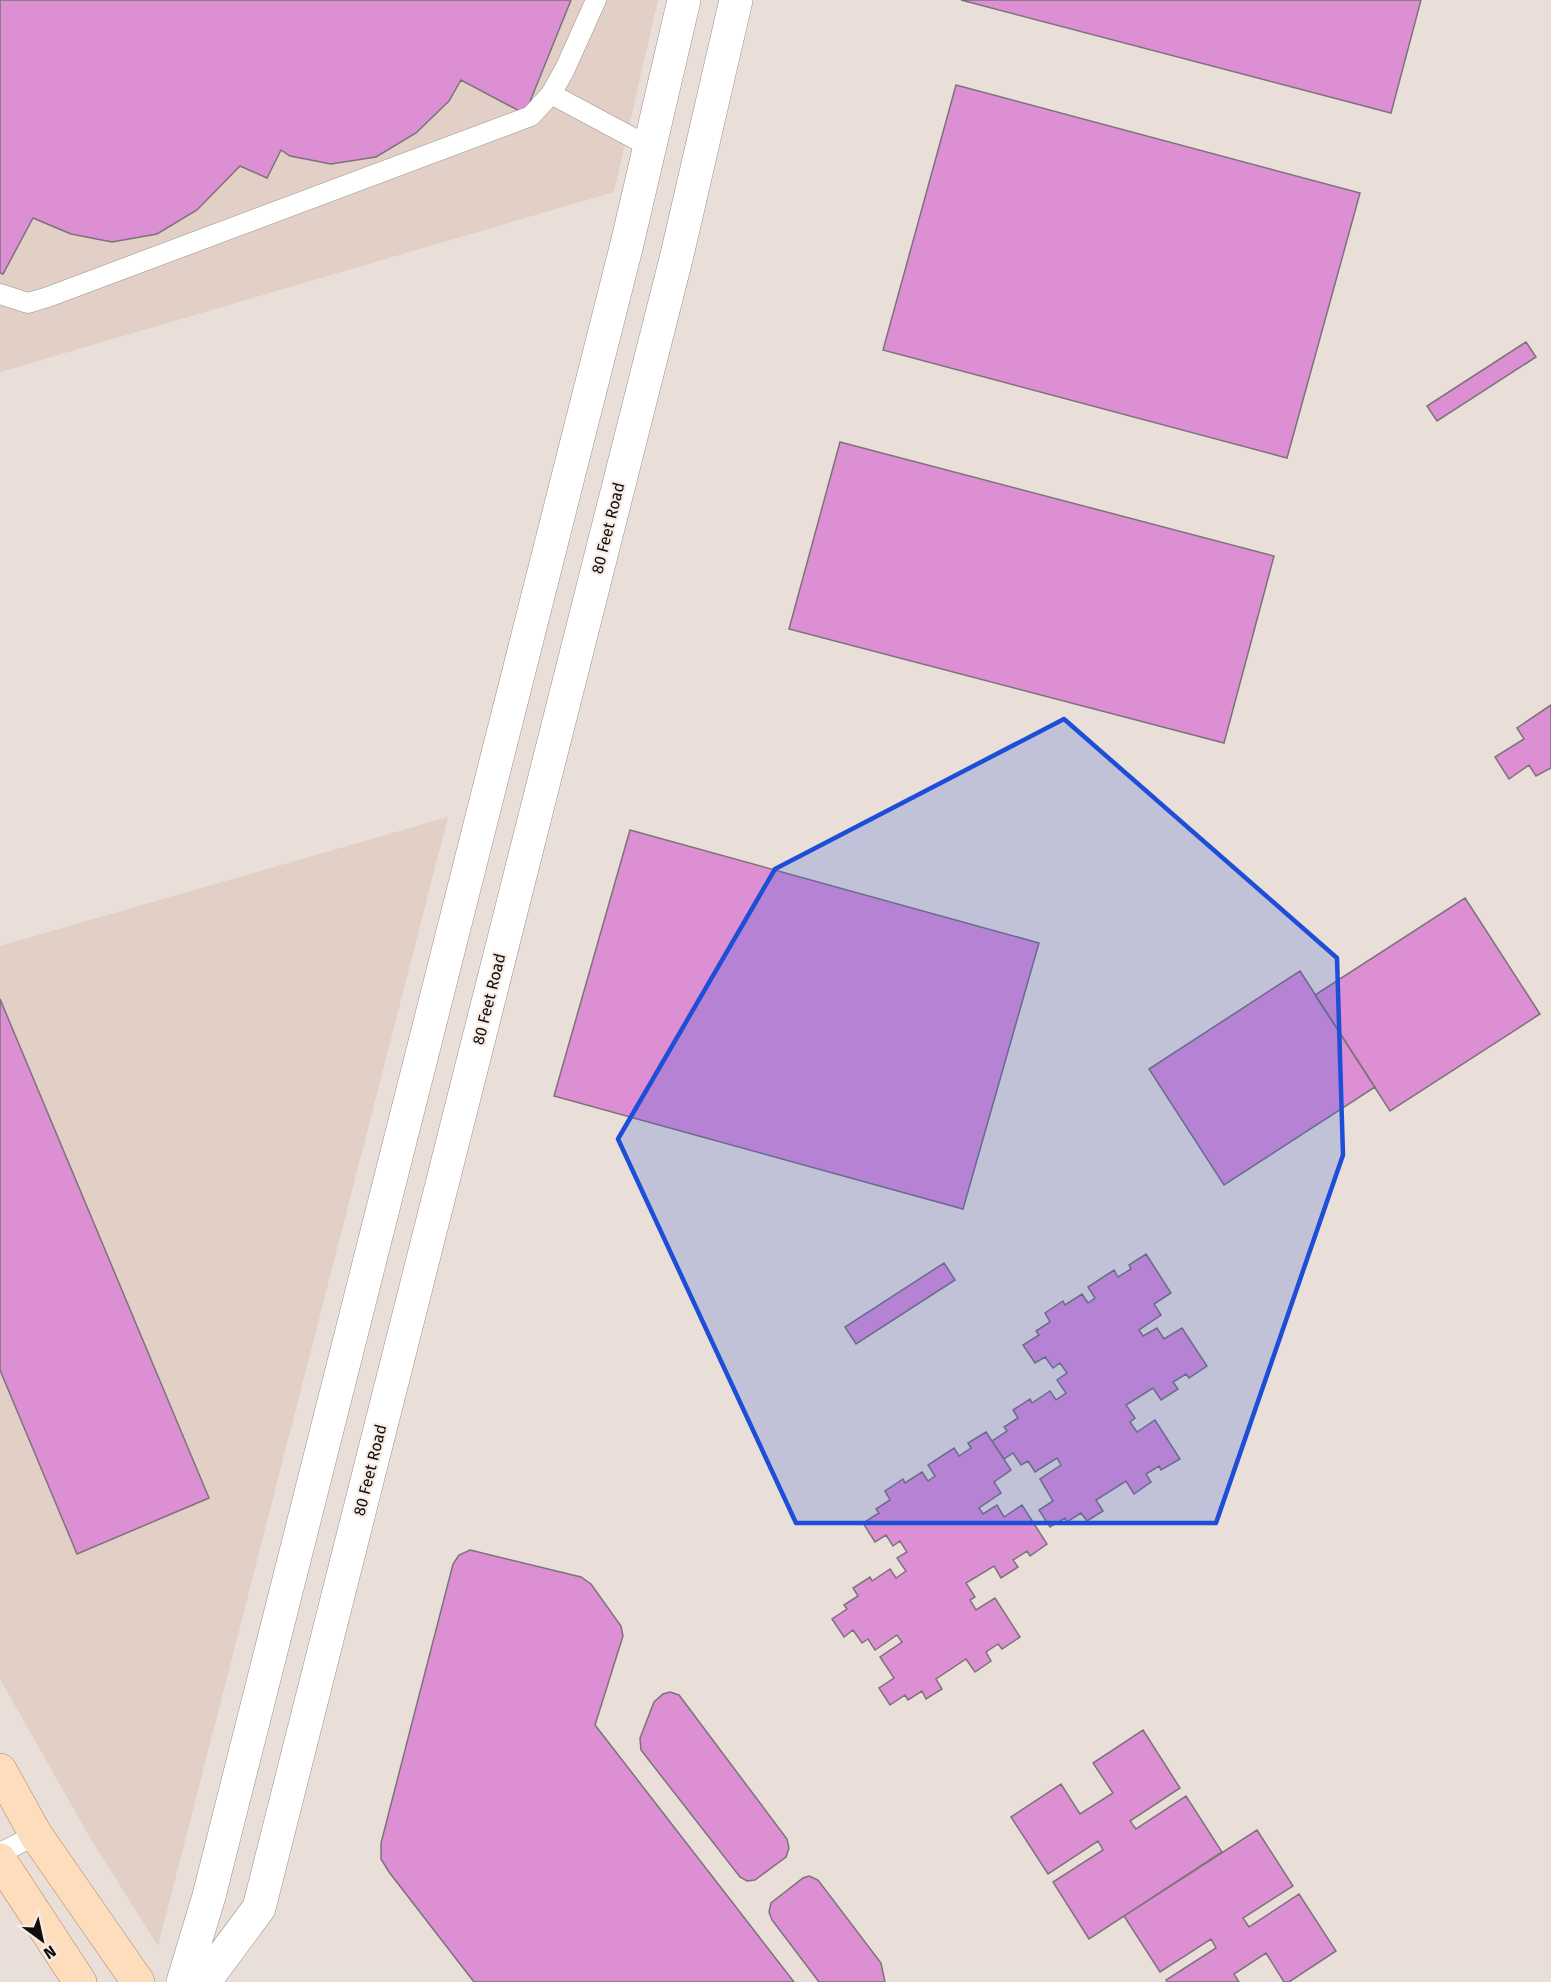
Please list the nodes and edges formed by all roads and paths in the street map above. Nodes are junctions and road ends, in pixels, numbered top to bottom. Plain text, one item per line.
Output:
1 (596, 0) edge
2 (684, 0) edge
3 (736, 0) edge
4 (550, 94) junction
5 (650, 147) junction
6 (0, 294) edge
7 (0, 1770) edge
8 (36, 1835) junction
9 (0, 1853) edge
10 (0, 1860) edge
11 (80, 1982) edge
12 (138, 1982) edge
13 (183, 1982) edge
14 (204, 1982) edge

1 - 4 lane
2 - 5 street
3 - 14 street, 80 Feet Road
4 - 5 lane
4 - 6 lane
5 - 13 street
7 - 8 main road
8 - 9 lane
8 - 12 main road
10 - 11 main road

